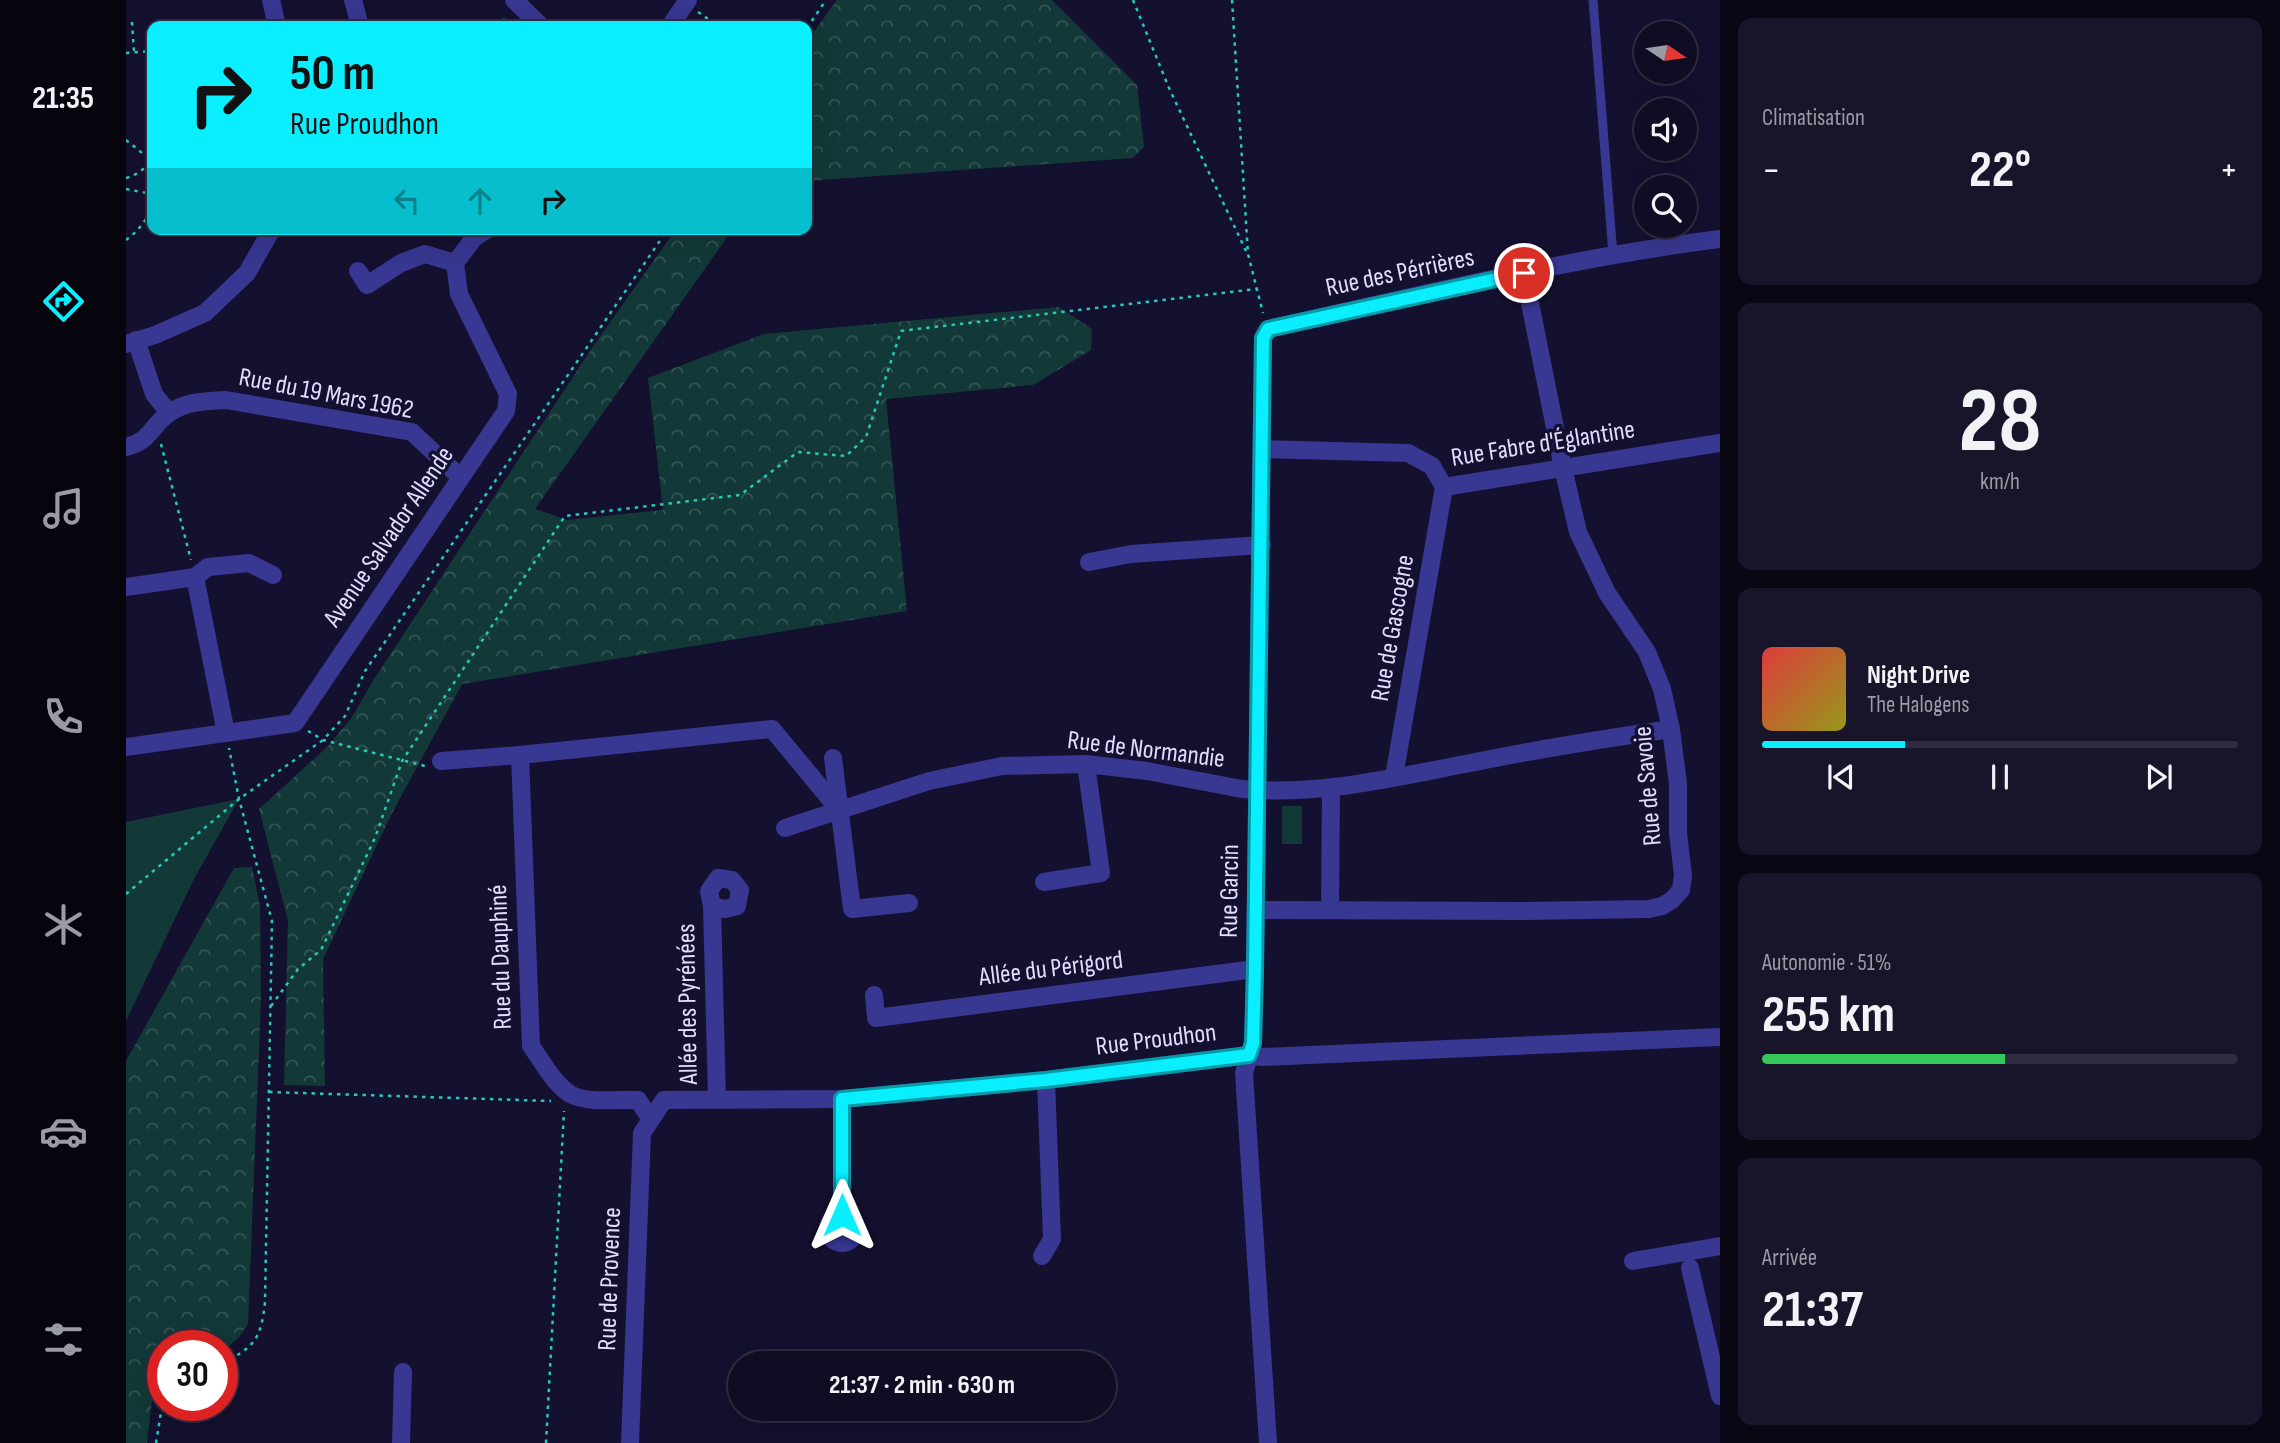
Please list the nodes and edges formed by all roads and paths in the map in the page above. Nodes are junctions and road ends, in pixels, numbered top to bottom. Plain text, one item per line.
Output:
1 (271, 0) edge
2 (353, 0) edge
3 (514, 0) edge
4 (826, 0) edge
5 (1133, 0) edge
6 (1233, 0) edge
7 (1592, 0) edge
8 (687, 2) edge
9 (275, 21) edge
10 (359, 21) edge
11 (535, 21) edge
12 (674, 21) edge
13 (712, 21) edge
14 (811, 21) edge
15 (132, 22) dead end
16 (147, 51) edge
17 (134, 52) junction
18 (126, 53) edge
19 (126, 140) edge
20 (147, 158) edge
21 (147, 166) edge
22 (126, 178) edge
23 (126, 189) edge
24 (147, 193) edge
25 (147, 218) edge
26 (269, 235) edge
27 (479, 235) edge
28 (664, 235) edge
29 (1720, 239) edge
30 (126, 240) edge
31 (1248, 254) junction
32 (1613, 255) junction
33 (455, 262) junction
34 (358, 271) dead end
35 (1524, 273) junction
36 (1256, 289) junction
37 (1265, 333) junction
38 (131, 342) edge
39 (163, 420) junction
40 (1720, 443) edge
41 (126, 447) edge
42 (1262, 449) junction
43 (1563, 468) junction
44 (460, 477) junction
45 (1444, 487) junction
46 (1262, 545) junction
47 (1089, 562) dead end
48 (273, 575) dead end
49 (195, 577) junction
50 (126, 587) edge
51 (295, 723) junction
52 (1671, 729) junction
53 (226, 733) junction
54 (323, 740) junction
55 (126, 747) edge
56 (520, 755) junction
57 (833, 758) dead end
58 (402, 761) junction
59 (442, 761) joint
60 (1086, 764) junction
61 (1394, 777) junction
62 (1331, 789) junction
63 (1258, 791) junction
64 (239, 799) junction
65 (840, 811) junction
66 (785, 828) dead end
67 (1044, 882) dead end
68 (126, 894) edge
69 (909, 903) dead end
70 (712, 906) dead end
71 (1256, 909) junction
72 (1330, 909) junction
73 (1255, 969) junction
74 (874, 995) dead end
75 (271, 1006) junction
76 (1720, 1037) edge
77 (1249, 1055) junction
78 (1046, 1080) junction
79 (269, 1092) junction
80 (567, 1097) junction
81 (842, 1099) junction
82 (717, 1100) junction
83 (650, 1118) junction
84 (842, 1215) dead end
85 (1720, 1246) edge
86 (1042, 1256) dead end
87 (1633, 1261) dead end
88 (1690, 1268) dead end
89 (238, 1355) edge
90 (403, 1372) dead end
91 (1720, 1396) edge
92 (160, 1421) edge
93 (156, 1443) edge
94 (401, 1443) edge
95 (546, 1443) edge
96 (630, 1443) edge
97 (1268, 1443) edge

1 - 9 street
2 - 10 street
3 - 11 street
4 - 14 path
5 - 31 path
6 - 31 path
7 - 32 lane
8 - 12 street
8 - 13 path
15 - 17 path
16 - 17 path
17 - 18 path
19 - 20 path
21 - 22 path
23 - 24 path
25 - 30 path
26 - 38 street
27 - 33 street
28 - 54 path
29 - 32 street, Rue des Pérrières
31 - 36 path
32 - 35 street, Rue des Pérrières
33 - 34 street
33 - 44 street, Avenue Salvador Allende
35 - 37 street, Rue des Pérrières
35 - 43 street, Rue de Savoie
36 - 37 path
36 - 58 path
37 - 42 street, Rue Garcin
38 - 39 street
39 - 41 street
39 - 44 street, Rue du 19 Mars 1962
39 - 49 path
40 - 43 street, Rue Fabre d'Églantine
42 - 45 street, Rue Fabre d'Églantine
42 - 46 street, Rue Garcin
43 - 45 street, Rue Fabre d'Églantine
43 - 52 street, Rue de Savoie
44 - 51 street, Avenue Salvador Allende
45 - 61 street, Rue de Gascogne
46 - 47 street
46 - 63 street, Rue Garcin
48 - 49 street
49 - 50 street
49 - 53 street
51 - 53 street
51 - 54 path
52 - 61 street, Rue de Normandie
52 - 72 street, Rue de Savoie
53 - 55 street
53 - 64 path
54 - 58 path
54 - 64 path
56 - 59 street
56 - 65 street
56 - 80 street, Rue du Dauphiné
57 - 65 street
58 - 59 path
58 - 75 path
60 - 63 street, Rue de Normandie
60 - 65 street, Rue de Normandie
60 - 67 street
61 - 62 street, Rue de Normandie
62 - 63 street, Rue de Normandie
62 - 72 street
63 - 71 street, Rue Garcin
64 - 68 path
64 - 75 path
65 - 66 street, Rue de Normandie
65 - 69 street
70 - 82 street, Allée des Pyrénées
71 - 72 street, Rue de Savoie
71 - 73 street, Rue Garcin
73 - 74 street, Allée du Périgord
73 - 77 street, Rue Garcin
75 - 79 path
76 - 77 street, Rue Proudhon
77 - 78 street, Rue Proudhon
77 - 97 street, Rue Garcin
78 - 81 street, Rue Proudhon
78 - 86 street
79 - 80 path
79 - 89 path
80 - 83 street
80 - 95 path
81 - 82 street, Rue Proudhon
81 - 84 street
82 - 83 street, Rue Proudhon
83 - 96 street, Rue de Provence
85 - 87 street
88 - 91 street
90 - 94 street
92 - 93 path

